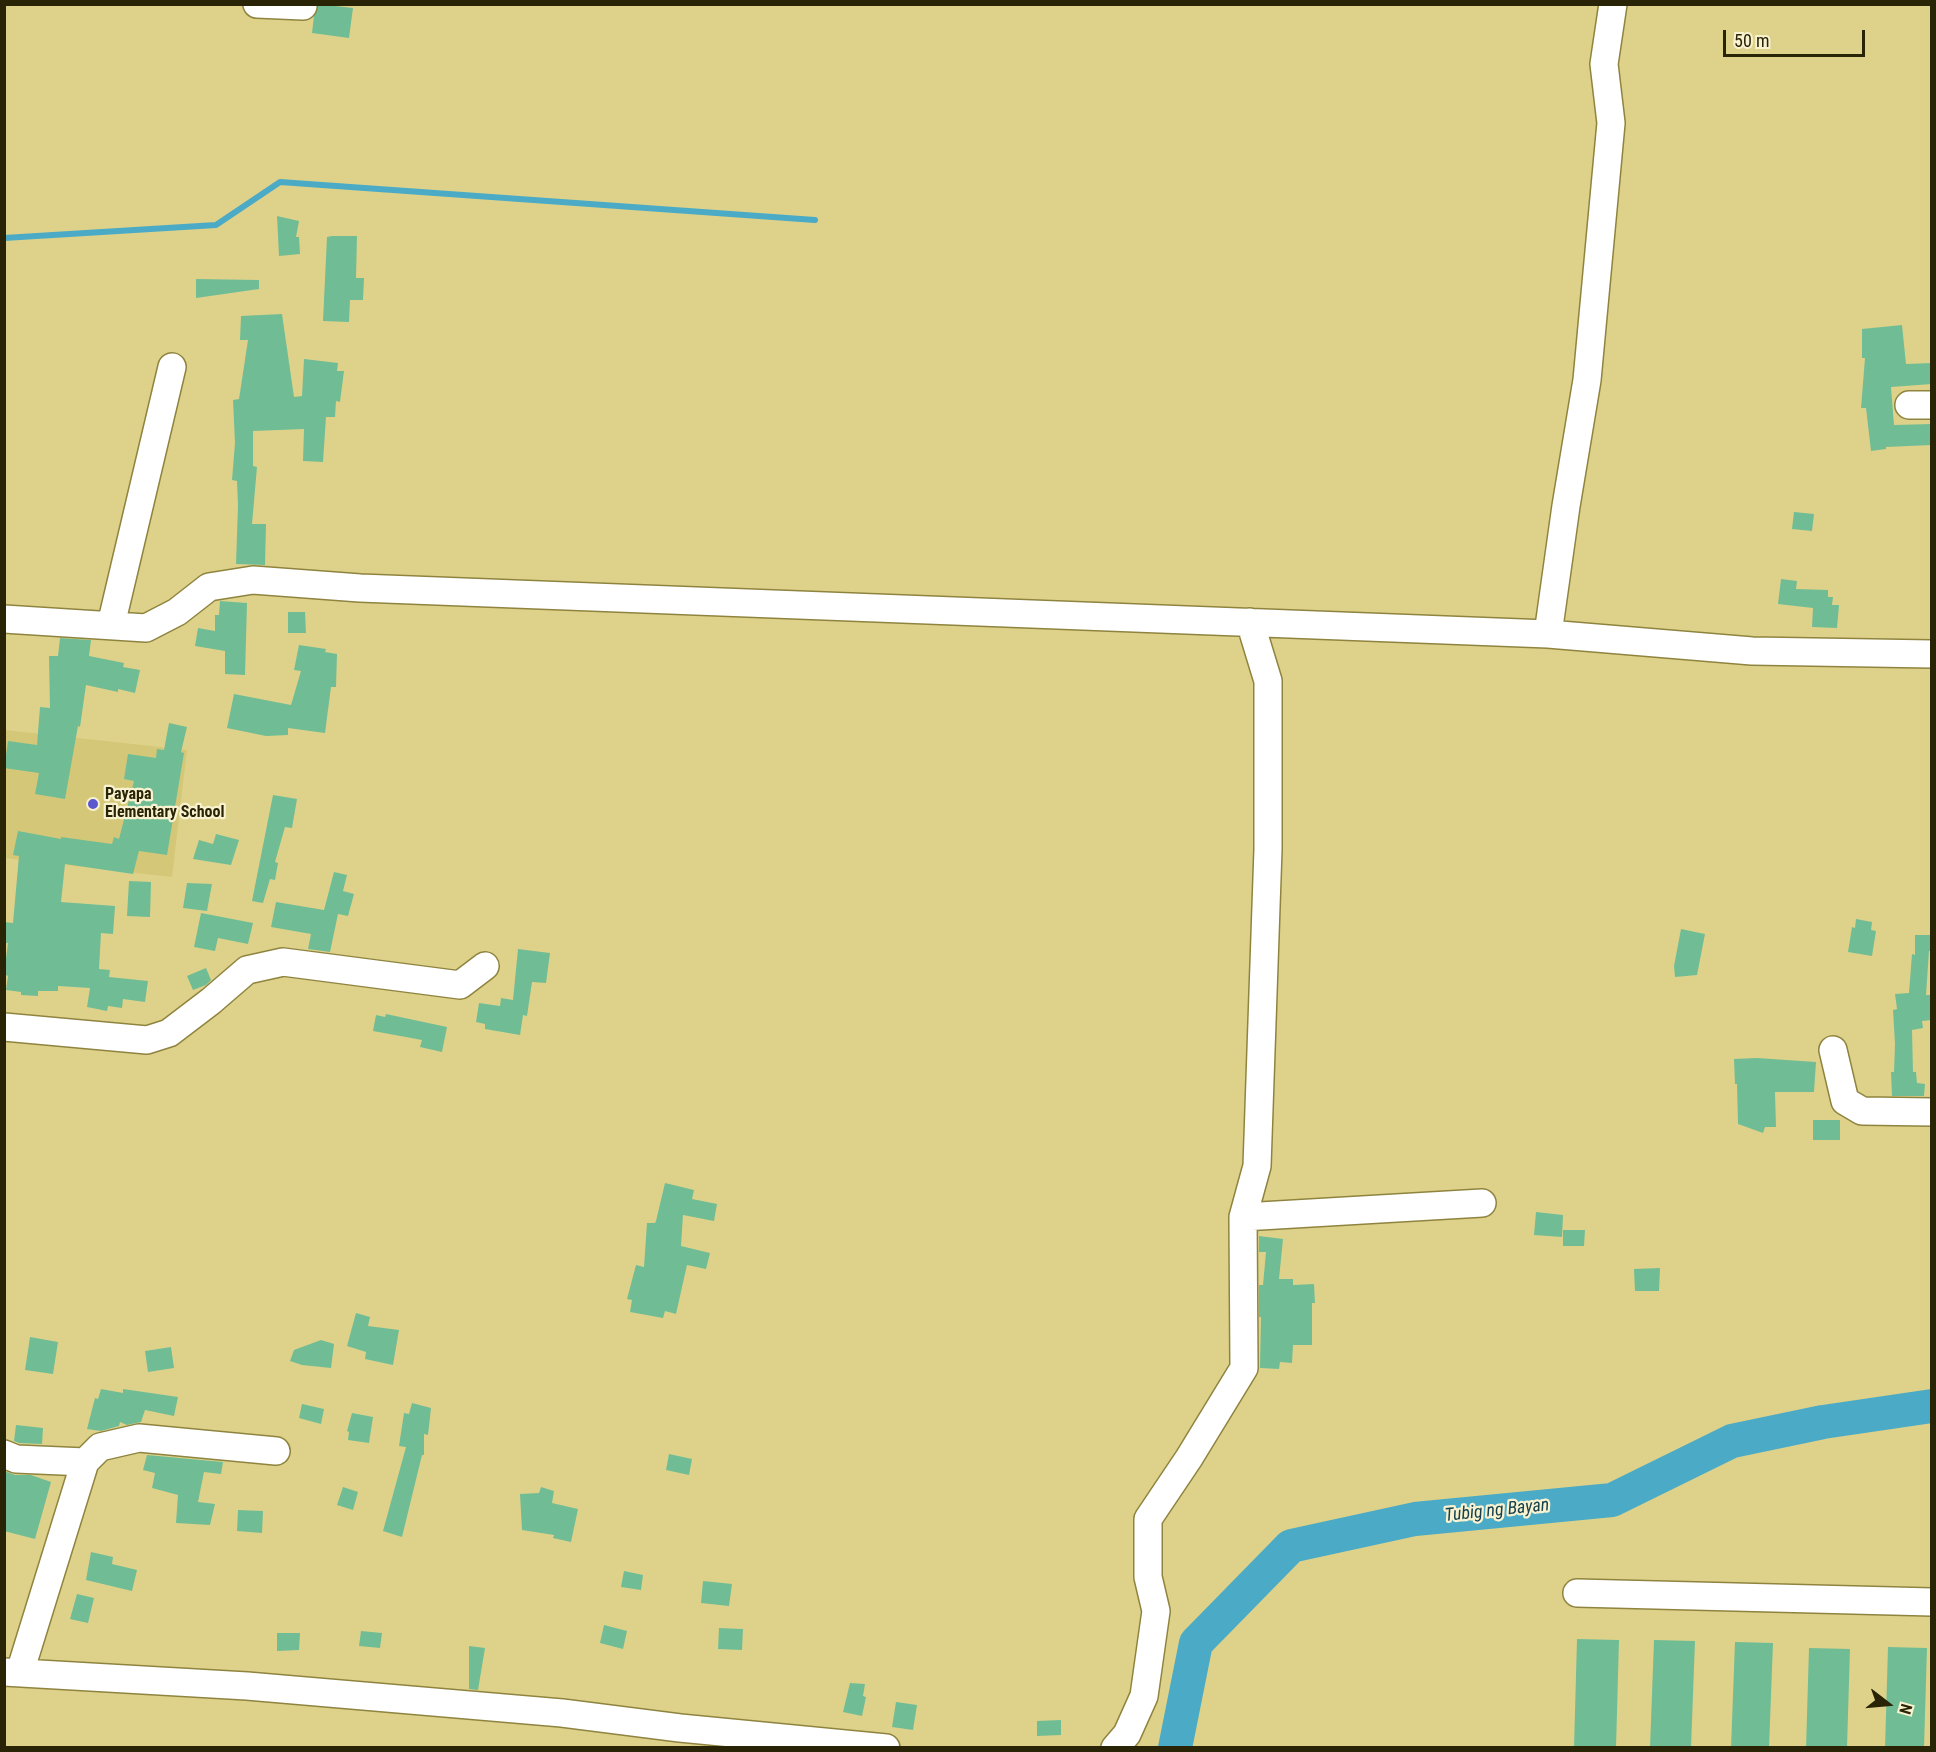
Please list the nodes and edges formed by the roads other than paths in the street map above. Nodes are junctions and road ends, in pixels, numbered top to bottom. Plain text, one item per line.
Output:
1 (257, 4) edge
2 (1613, 4) edge
3 (303, 6) edge
4 (172, 368) dead end
5 (4, 619) edge
6 (1250, 622) junction
7 (111, 625) junction
8 (1548, 634) junction
9 (1932, 654) edge
10 (485, 966) dead end
11 (4, 1027) edge
12 (1833, 1050) dead end
13 (1932, 1112) edge
14 (1482, 1203) dead end
15 (1243, 1217) junction
16 (276, 1451) dead end
17 (4, 1454) edge
18 (85, 1462) junction
19 (1577, 1593) dead end
20 (1932, 1602) edge
21 (12, 1672) edge
22 (886, 1748) edge
23 (1115, 1748) edge

1 - 3 street
2 - 8 street
4 - 7 street
5 - 7 street
6 - 7 street
6 - 8 street
6 - 15 street
8 - 9 street
10 - 11 street
12 - 13 street
14 - 15 street
15 - 23 street
16 - 18 street
17 - 18 street
18 - 21 street
19 - 20 street
21 - 22 street

